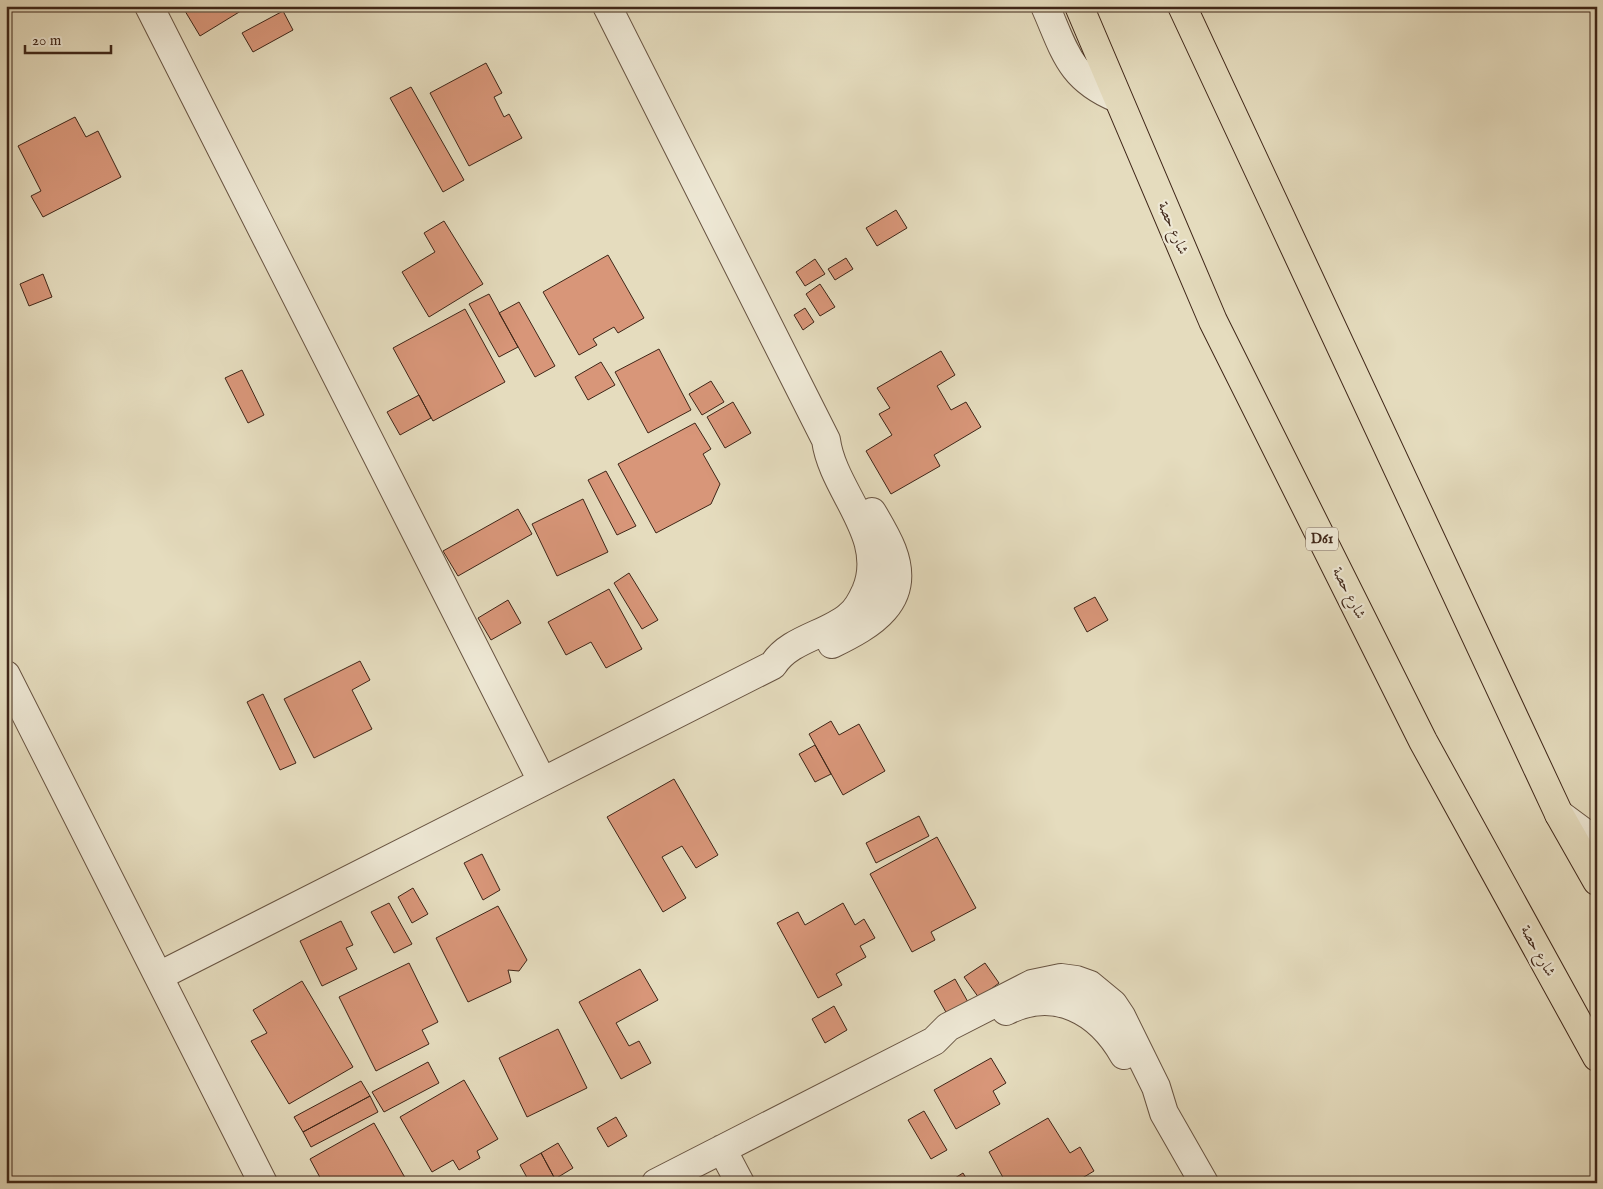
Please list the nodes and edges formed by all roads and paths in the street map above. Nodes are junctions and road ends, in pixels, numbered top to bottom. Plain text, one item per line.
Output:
1 (149, 6) edge
2 (607, 6) edge
3 (1045, 6) edge
4 (1079, 6) edge
5 (1182, 6) edge
6 (1117, 98) junction
7 (6, 675) edge
8 (542, 782) junction
9 (1559, 814) junction
10 (1597, 846) edge
11 (1597, 881) edge
12 (159, 976) junction
13 (1597, 1057) edge
14 (722, 1149) junction
15 (263, 1183) edge
16 (656, 1183) edge
17 (740, 1183) edge
18 (1204, 1183) edge

1 - 8 street
2 - 8 street
3 - 6 street
4 - 6 main road, شارع حصة / D61
5 - 9 main road
6 - 13 main road, شارع حصة / D61
7 - 12 street
8 - 12 street
9 - 10 street
9 - 11 main road
12 - 15 street
14 - 16 street
14 - 17 street
14 - 18 street

